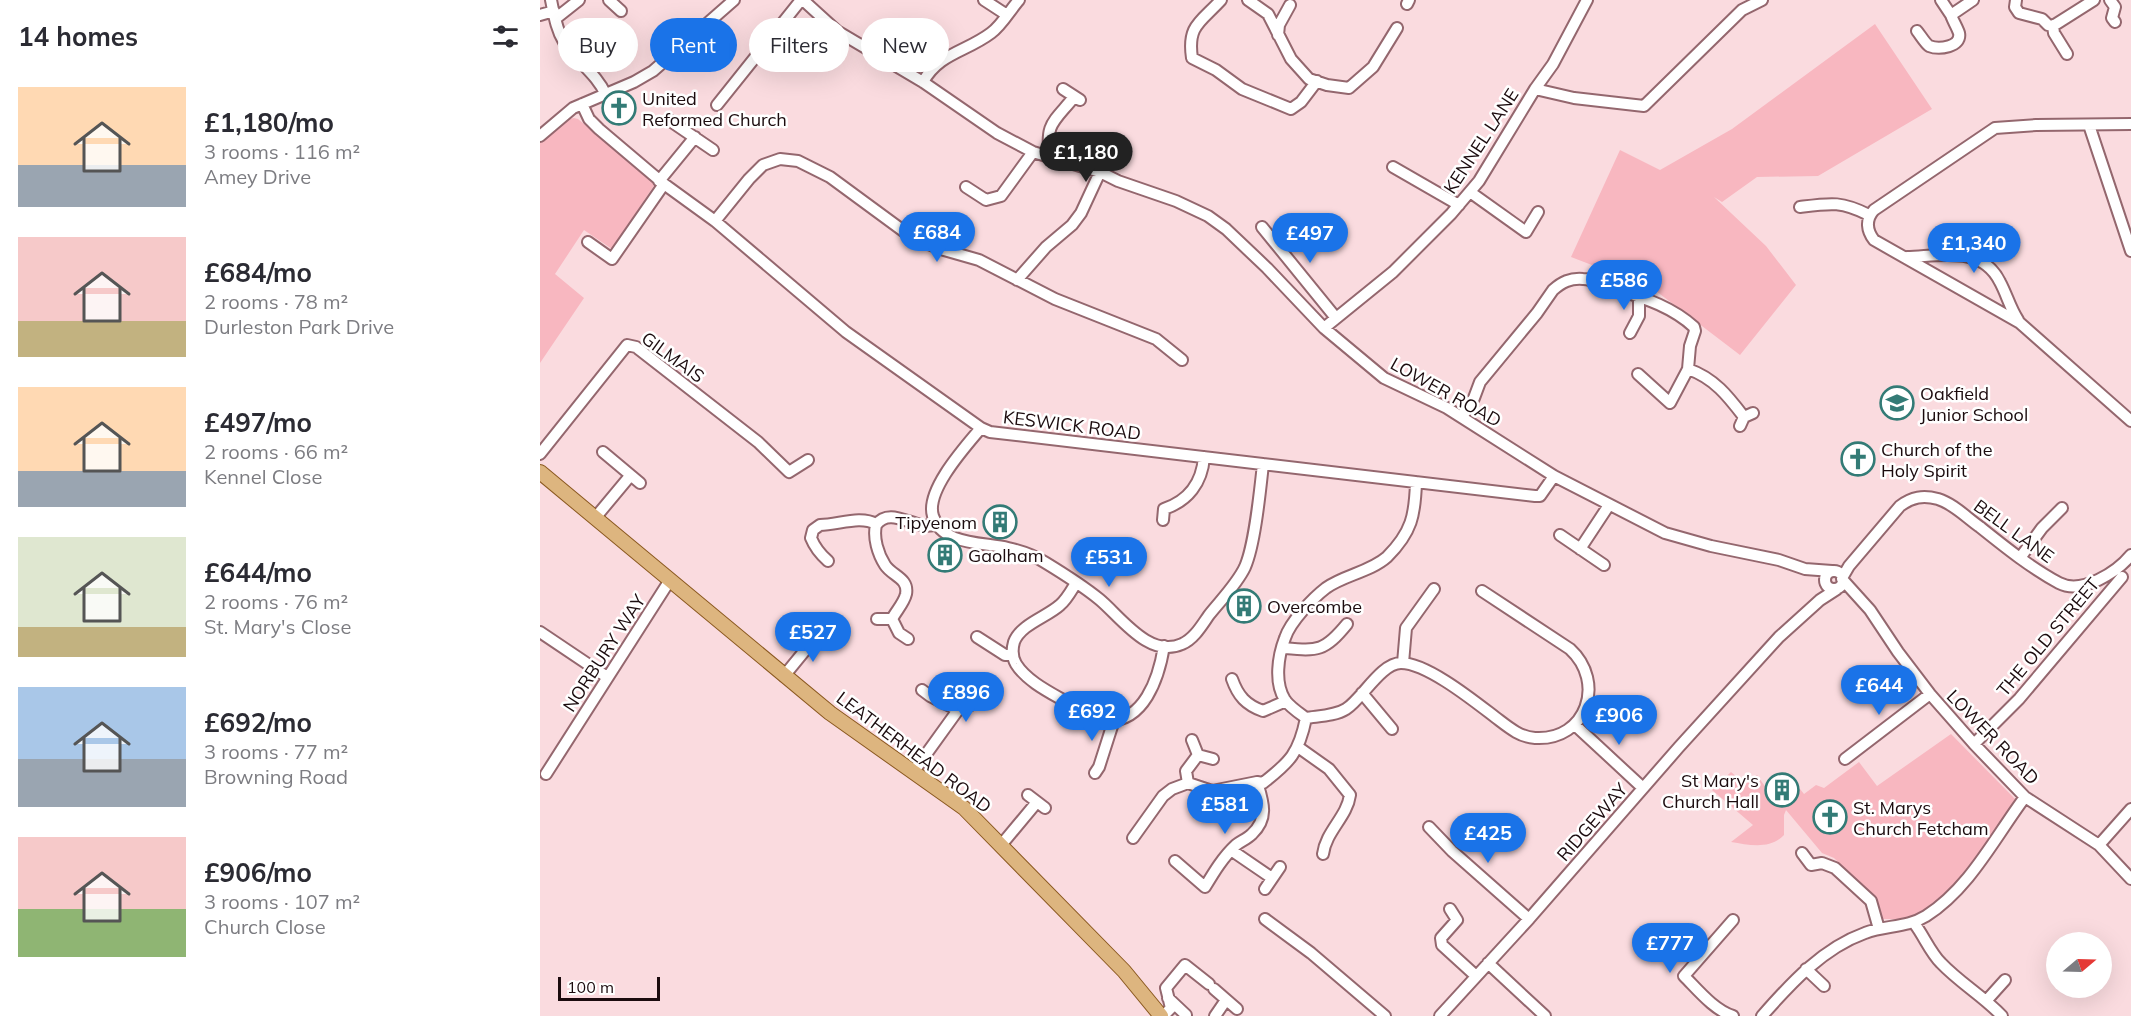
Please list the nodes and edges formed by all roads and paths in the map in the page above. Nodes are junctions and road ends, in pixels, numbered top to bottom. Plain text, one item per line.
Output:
1 (551, 0) edge
2 (579, 0) edge
3 (609, 0) edge
4 (734, 0) edge
5 (802, 0) edge
6 (984, 0) edge
7 (1019, 0) edge
8 (1221, 0) edge
9 (1248, 0) edge
10 (1587, 0) edge
11 (1762, 0) edge
12 (1941, 0) edge
13 (1973, 0) edge
14 (2016, 0) edge
15 (2094, 0) edge
16 (2110, 0) edge
17 (1292, 3) edge
18 (1744, 5) edge
19 (621, 11) dead end
20 (1268, 14) junction
21 (540, 15) edge
22 (554, 15) junction
23 (1006, 15) junction
24 (1951, 15) junction
25 (2115, 22) dead end
26 (2053, 26) junction
27 (1397, 27) dead end
28 (1917, 31) dead end
29 (1278, 36) junction
30 (2067, 54) dead end
31 (1317, 81) junction
32 (923, 82) junction
33 (1063, 89) dead end
34 (1535, 89) junction
35 (606, 95) junction
36 (582, 104) junction
37 (717, 105) dead end
38 (669, 120) dead end
39 (2131, 124) edge
40 (2089, 125) junction
41 (540, 136) edge
42 (695, 137) junction
43 (713, 150) dead end
44 (1033, 152) junction
45 (1050, 158) junction
46 (1393, 166) dead end
47 (1100, 172) junction
48 (661, 182) junction
49 (966, 187) dead end
50 (1470, 192) junction
51 (1459, 205) junction
52 (1800, 207) dead end
53 (1538, 212) dead end
54 (1869, 215) junction
55 (715, 221) junction
56 (1262, 227) dead end
57 (588, 242) dead end
58 (2131, 251) edge
59 (1907, 257) junction
60 (1017, 280) junction
61 (1639, 296) junction
62 (1336, 318) junction
63 (2020, 323) junction
64 (1324, 328) junction
65 (1630, 333) dead end
66 (1182, 360) dead end
67 (1688, 369) junction
68 (1638, 374) dead end
69 (1462, 417) junction
70 (1746, 418) dead end
71 (2131, 421) edge
72 (981, 428) junction
73 (603, 452) dead end
74 (540, 454) edge
75 (1204, 457) junction
76 (808, 460) dead end
77 (1263, 464) junction
78 (540, 472) edge
79 (630, 476) junction
80 (1554, 476) junction
81 (1416, 482) junction
82 (640, 483) dead end
83 (1609, 505) junction
84 (2062, 508) dead end
85 (1161, 513) dead end
86 (595, 518) junction
87 (876, 524) junction
88 (936, 524) junction
89 (1560, 535) dead end
90 (1580, 549) junction
91 (2131, 555) edge
92 (2020, 558) junction
93 (828, 561) dead end
94 (1604, 565) dead end
95 (1805, 569) junction
96 (2123, 576) edge
97 (1838, 579) junction
98 (670, 580) junction
99 (1076, 583) junction
100 (1825, 583) junction
101 (1434, 589) dead end
102 (1482, 591) dead end
103 (1820, 600) junction
104 (877, 619) dead end
105 (892, 619) junction
106 (810, 624) dead end
107 (1347, 624) dead end
108 (540, 632) edge
109 (820, 632) junction
110 (977, 637) dead end
111 (905, 639) dead end
112 (830, 641) dead end
113 (1164, 646) junction
114 (1283, 648) junction
115 (1013, 655) junction
116 (1403, 663) junction
117 (784, 676) junction
118 (607, 677) junction
119 (1232, 679) dead end
120 (922, 690) dead end
121 (1362, 693) junction
122 (1929, 694) junction
123 (1286, 701) junction
124 (973, 704) dead end
125 (958, 710) junction
126 (1306, 718) junction
127 (1114, 720) junction
128 (1575, 725) junction
129 (1392, 729) dead end
130 (1192, 740) dead end
131 (1974, 744) junction
132 (1298, 747) junction
133 (1198, 755) junction
134 (1213, 759) dead end
135 (1845, 759) dead end
136 (914, 771) junction
137 (1095, 773) dead end
138 (546, 774) dead end
139 (1257, 782) junction
140 (1188, 783) junction
141 (1643, 788) junction
142 (2025, 797) junction
143 (1037, 801) dead end
144 (2131, 809) edge
145 (1429, 827) dead end
146 (1133, 838) dead end
147 (1002, 844) junction
148 (2099, 845) junction
149 (1231, 850) junction
150 (1802, 853) dead end
151 (1323, 854) dead end
152 (1175, 861) dead end
153 (1280, 867) dead end
154 (1272, 878) junction
155 (2131, 879) edge
156 (1265, 888) dead end
157 (1450, 909) dead end
158 (1265, 919) dead end
159 (1529, 919) junction
160 (1733, 920) dead end
161 (1914, 923) junction
162 (1879, 929) junction
163 (1488, 963) junction
164 (1806, 969) junction
165 (1476, 976) junction
166 (2005, 980) dead end
167 (1824, 986) dead end
168 (1168, 997) junction
169 (1226, 1000) junction
170 (1987, 1000) junction
171 (1238, 1010) dead end
172 (1186, 1015) edge
173 (1444, 1015) edge
174 (1162, 1016) edge
175 (1215, 1016) edge
176 (1385, 1016) edge
177 (1545, 1016) edge
178 (1733, 1016) edge
179 (1762, 1016) edge
180 (2002, 1016) edge

1 - 22 street
2 - 22 street
3 - 19 street
4 - 35 street
5 - 32 street, LOWER ROAD
5 - 37 street
6 - 23 street
7 - 23 street
8 - 31 street
9 - 20 street
10 - 34 street, KENNEL LANE
11 - 18 street
12 - 24 street
13 - 24 street
14 - 26 street
15 - 26 street
16 - 25 street
17 - 20 street
17 - 29 street
18 - 34 street
20 - 29 street
21 - 22 street
22 - 35 street
23 - 32 street
24 - 28 street
26 - 30 street
27 - 31 street
29 - 31 street
32 - 44 street, LOWER ROAD
33 - 45 street
34 - 50 street, KENNEL LANE
35 - 36 street
36 - 41 street
36 - 48 street, KESWICK ROAD
38 - 42 street
39 - 40 street
40 - 54 street
40 - 58 street
42 - 43 street
42 - 48 street
44 - 45 street, LOWER ROAD
44 - 49 street
45 - 47 street, LOWER ROAD
46 - 51 street
47 - 60 street
47 - 64 street, LOWER ROAD
48 - 55 street, KESWICK ROAD
48 - 57 street
50 - 51 street, KENNEL LANE
50 - 53 street
51 - 62 street, KENNEL LANE
52 - 54 street
54 - 59 street
55 - 60 street
55 - 72 street, KESWICK ROAD
56 - 62 street
59 - 63 street
59 - 63 street
60 - 66 street
61 - 65 street
61 - 67 street
61 - 69 street
62 - 64 street, KENNEL LANE
63 - 71 street
64 - 69 street, LOWER ROAD
67 - 68 street
67 - 70 street
69 - 80 street, LOWER ROAD
72 - 75 street, KESWICK ROAD
72 - 88 street
73 - 79 street
74 - 76 street, GILMAIS
75 - 77 street, KESWICK ROAD
75 - 85 street
77 - 81 street, KESWICK ROAD
77 - 113 street
78 - 86 main road, LEATHERHEAD ROAD
79 - 82 street
79 - 86 street
80 - 81 street, KESWICK ROAD
80 - 83 street, LOWER ROAD
81 - 114 street
83 - 90 street
83 - 95 street, LOWER ROAD
84 - 92 street
86 - 98 main road, LEATHERHEAD ROAD
87 - 88 street
87 - 93 street
87 - 105 street
88 - 99 street
89 - 90 street
90 - 94 street
91 - 96 street, THE OLD STREET
92 - 96 street, BELL LANE
92 - 97 street, BELL LANE
95 - 97 street, LOWER ROAD
95 - 100 street, LOWER ROAD
96 - 131 street, THE OLD STREET
97 - 100 street, LOWER ROAD
97 - 103 street, RIDGEWAY
97 - 122 street, LOWER ROAD
98 - 117 main road, LEATHERHEAD ROAD
98 - 118 street, NORBURY WAY
99 - 113 street
99 - 115 street
100 - 103 street, RIDGEWAY
101 - 116 street
102 - 128 street
103 - 141 street, RIDGEWAY
104 - 105 street
105 - 111 street
106 - 109 street
107 - 114 street
108 - 118 street
109 - 112 street
109 - 117 street
110 - 115 street
113 - 127 street
114 - 123 street
115 - 127 street
116 - 121 street
116 - 128 street
117 - 136 main road, LEATHERHEAD ROAD
118 - 138 street, NORBURY WAY
119 - 123 street
120 - 125 street
121 - 126 street
121 - 129 street
122 - 131 street, LOWER ROAD
122 - 135 street
123 - 126 street
124 - 125 street
125 - 136 street
126 - 132 street
127 - 137 street
128 - 141 street
130 - 133 street
131 - 142 street, LOWER ROAD
132 - 139 street
132 - 151 street
133 - 134 street
133 - 140 street
136 - 147 main road, LEATHERHEAD ROAD
139 - 140 street
139 - 149 street
140 - 146 street
141 - 159 street, RIDGEWAY
142 - 148 street, LOWER ROAD
142 - 161 street
143 - 147 street
144 - 148 street
145 - 159 street
147 - 174 main road, LEATHERHEAD ROAD
148 - 155 street, LOWER ROAD
149 - 152 street
149 - 154 street
150 - 162 street
153 - 154 street
154 - 156 street
157 - 165 street
158 - 176 street
159 - 163 street, RIDGEWAY
160 - 178 street
161 - 162 street
161 - 170 street
162 - 164 street
163 - 165 street, RIDGEWAY
163 - 177 street
164 - 167 street
164 - 179 street
165 - 173 street, RIDGEWAY
166 - 170 street
168 - 169 street
168 - 172 street
168 - 174 street
169 - 171 street
169 - 175 street
170 - 180 street

